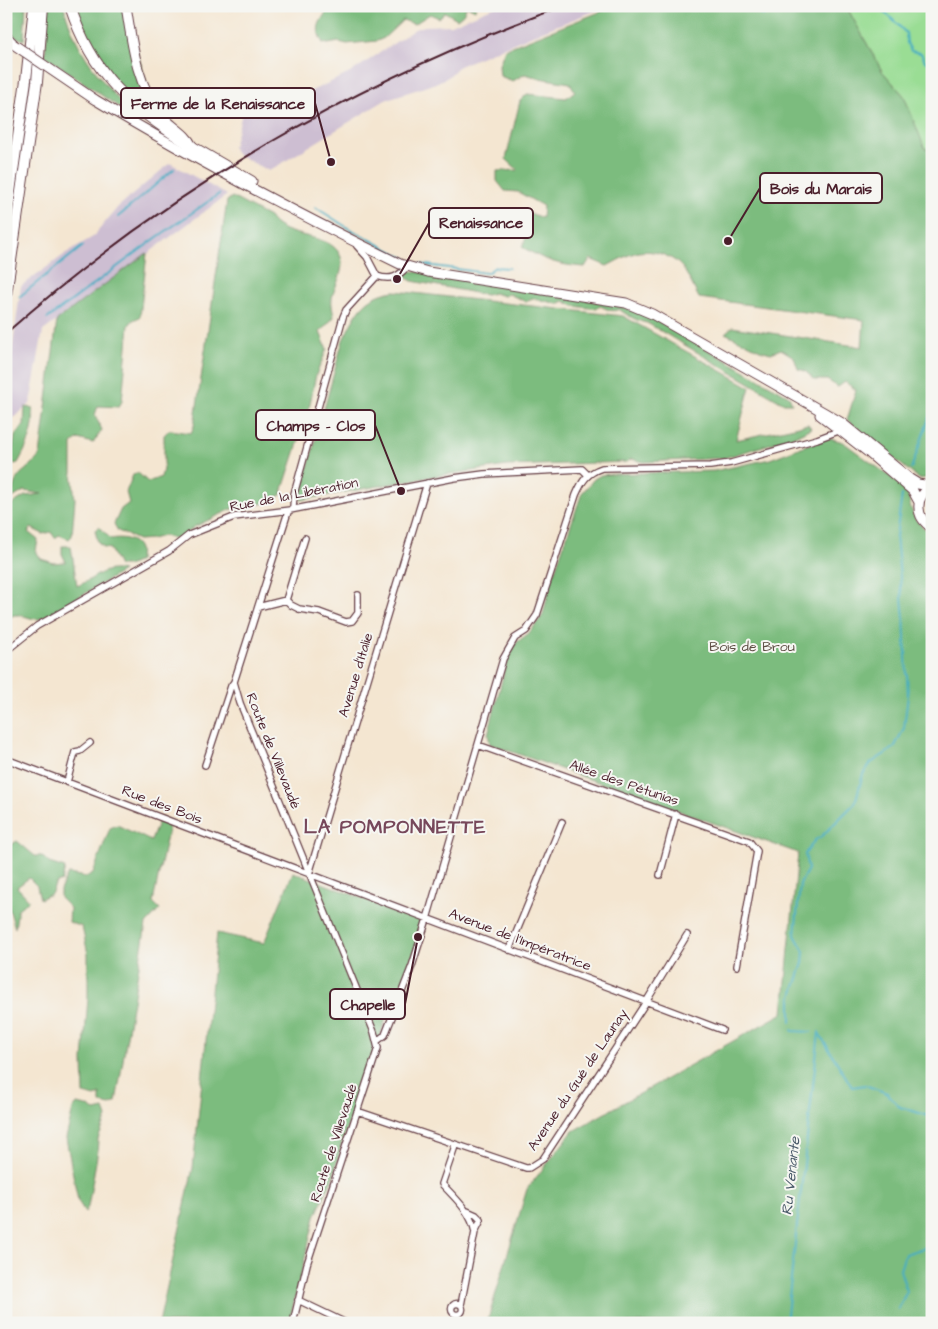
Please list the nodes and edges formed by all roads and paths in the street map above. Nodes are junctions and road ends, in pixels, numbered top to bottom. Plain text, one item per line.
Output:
1 (34, 6) edge
2 (43, 6) edge
3 (70, 6) edge
4 (126, 6) edge
5 (8, 40) edge
6 (192, 146) junction
7 (6, 220) edge
8 (328, 228) junction
9 (408, 266) junction
10 (376, 276) junction
11 (6, 295) edge
12 (802, 400) junction
13 (839, 430) junction
14 (875, 451) junction
15 (588, 475) junction
16 (427, 482) junction
17 (931, 486) edge
18 (919, 502) junction
19 (290, 510) junction
20 (932, 528) edge
21 (305, 538) dead end
22 (358, 595) dead end
23 (286, 600) junction
24 (258, 607) junction
25 (6, 651) edge
26 (234, 682) junction
27 (90, 743) dead end
28 (478, 745) junction
29 (6, 759) edge
30 (205, 766) dead end
31 (66, 782) junction
32 (676, 814) junction
33 (562, 822) dead end
34 (309, 874) junction
35 (660, 874) dead end
36 (428, 919) junction
37 (687, 935) dead end
38 (509, 950) junction
39 (737, 966) dead end
40 (646, 1002) junction
41 (722, 1030) dead end
42 (377, 1041) junction
43 (357, 1111) junction
44 (454, 1146) junction
45 (298, 1300) junction
46 (460, 1305) dead end
47 (293, 1323) edge
48 (346, 1323) edge

1 - 7 highway
2 - 11 highway
3 - 6 highway
4 - 6 main road
5 - 8 main road, bridge
6 - 9 main road
8 - 9 main road
8 - 10 street
9 - 10 street
9 - 12 main road
10 - 19 street, Route de Villevaudé
12 - 13 main road
12 - 14 main road
13 - 14 street
13 - 15 street
13 - 18 main road
14 - 17 main road
15 - 16 street, Rue de la Libération
15 - 28 street
16 - 19 street, Rue de la Libération
16 - 34 street, Avenue d'Italie
17 - 18 main road
18 - 20 main road
19 - 24 street, Route de Villevaudé
19 - 25 street, Rue de la Libération
21 - 23 street
22 - 23 street
23 - 24 street
24 - 26 street, Route de Villevaudé
26 - 30 street
26 - 34 street, Route de Villevaudé
27 - 31 street
28 - 32 street, Allée des Pétunias
28 - 36 street
29 - 31 street, Rue des Bois
31 - 34 street, Rue des Bois
32 - 35 street
32 - 39 street, Allée des Pétunias
33 - 38 street
34 - 36 street, Avenue de l'Impératrice
34 - 42 street, Route de Villevaudé
36 - 38 street, Avenue de l'Impératrice
36 - 42 street
37 - 40 street, Avenue du Gué de Launay
38 - 40 street, Avenue de l'Impératrice
40 - 41 street, Avenue de l'Impératrice
40 - 44 street, Avenue du Gué de Launay
42 - 43 street, Route de Villevaudé
43 - 44 street, Avenue du Gué de Launay
43 - 45 street, Route de Villevaudé
44 - 46 street
45 - 47 street, Route de Villevaudé
45 - 48 street

